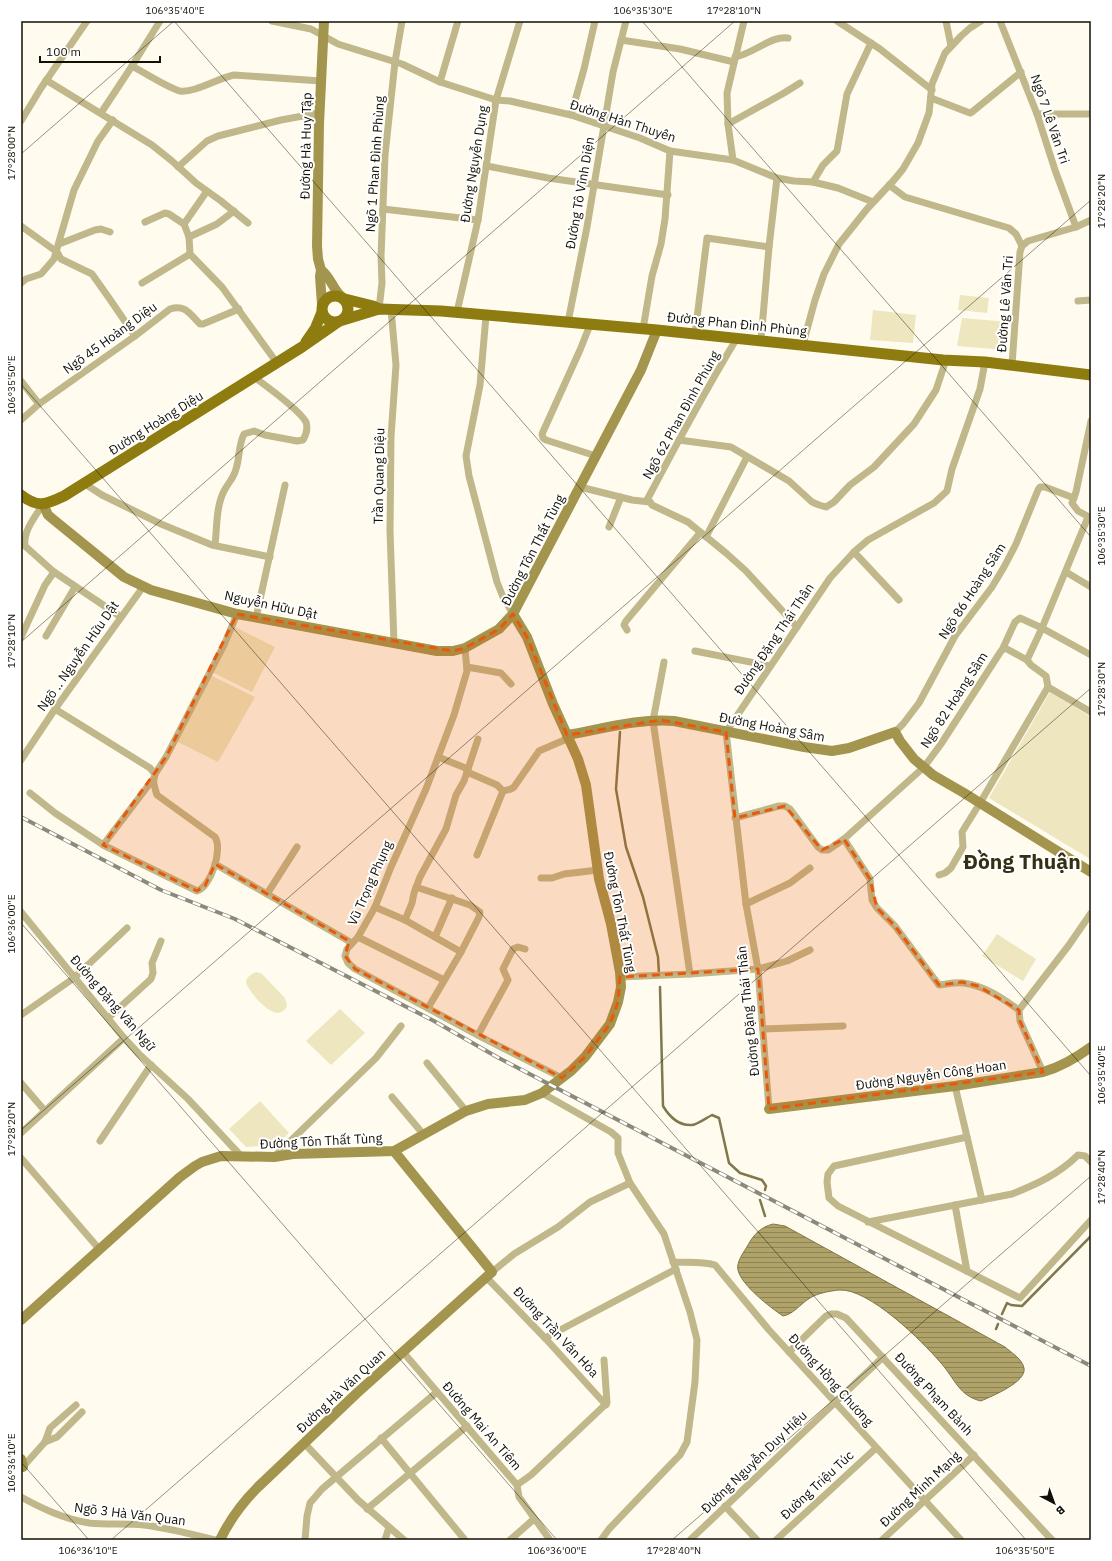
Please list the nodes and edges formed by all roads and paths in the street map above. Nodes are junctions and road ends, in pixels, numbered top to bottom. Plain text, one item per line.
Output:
1 (87, 21) edge
2 (160, 21) edge
3 (272, 21) edge
4 (324, 21) edge
5 (402, 21) edge
6 (458, 21) edge
7 (520, 21) edge
8 (595, 21) edge
9 (626, 21) edge
10 (744, 21) edge
11 (837, 21) edge
12 (946, 21) edge
13 (981, 21) edge
14 (1000, 21) edge
15 (323, 37) junction
16 (788, 38) dead end
17 (621, 40) junction
18 (871, 43) junction
19 (951, 46) junction
20 (735, 60) junction
21 (395, 62) junction
22 (132, 66) junction
23 (1021, 72) junction
24 (46, 80) junction
25 (321, 81) junction
26 (440, 82) junction
27 (800, 82) dead end
28 (932, 90) junction
29 (931, 98) junction
30 (496, 100) junction
31 (101, 113) junction
32 (319, 113) junction
33 (1038, 114) junction
34 (1091, 114) edge
35 (571, 115) junction
36 (113, 120) junction
37 (21, 122) edge
38 (728, 124) junction
39 (604, 125) junction
40 (670, 151) junction
41 (733, 160) junction
42 (487, 166) junction
43 (178, 167) junction
44 (777, 178) junction
45 (814, 182) junction
46 (594, 185) junction
47 (889, 186) junction
48 (206, 191) junction
49 (668, 195) junction
50 (872, 202) junction
51 (383, 209) junction
52 (234, 211) junction
53 (478, 220) junction
54 (1091, 220) edge
55 (145, 222) dead end
56 (248, 223) dead end
57 (184, 224) junction
58 (21, 226) edge
59 (1076, 227) junction
60 (110, 232) dead end
61 (189, 237) junction
62 (59, 244) junction
63 (1022, 246) junction
64 (769, 248) junction
65 (56, 252) junction
66 (190, 254) junction
67 (321, 270) junction
68 (21, 283) edge
69 (142, 283) dead end
70 (344, 298) junction
71 (1091, 300) edge
72 (1078, 301) dead end
73 (239, 309) junction
74 (322, 309) junction
75 (379, 309) junction
76 (391, 309) junction
77 (457, 312) junction
78 (486, 316) junction
79 (340, 321) junction
80 (568, 322) junction
81 (590, 325) junction
82 (643, 329) junction
83 (657, 330) junction
84 (695, 334) junction
85 (135, 336) junction
86 (738, 338) junction
87 (760, 340) junction
88 (802, 344) junction
89 (302, 347) junction
90 (946, 360) junction
91 (985, 362) junction
92 (277, 363) junction
93 (1012, 365) junction
94 (1091, 375) edge
95 (254, 377) junction
96 (21, 381) edge
97 (39, 404) junction
98 (21, 420) edge
99 (1091, 421) edge
100 (679, 440) junction
101 (596, 456) junction
102 (747, 457) junction
103 (85, 484) junction
104 (285, 485) dead end
105 (580, 487) junction
106 (21, 495) edge
107 (621, 497) junction
108 (1074, 498) junction
109 (650, 502) junction
110 (43, 504) junction
111 (1090, 517) edge
112 (609, 527) dead end
113 (703, 535) junction
114 (215, 545) junction
115 (854, 552) junction
116 (270, 557) junction
117 (54, 572) junction
118 (1066, 572) junction
119 (76, 587) junction
120 (143, 587) junction
121 (1091, 587) edge
122 (899, 600) dead end
123 (237, 614) junction
124 (513, 614) junction
125 (121, 617) junction
126 (256, 618) junction
127 (797, 627) junction
128 (1042, 628) junction
129 (627, 630) dead end
130 (46, 636) dead end
131 (21, 637) edge
132 (394, 643) junction
133 (465, 648) junction
134 (1003, 648) junction
135 (695, 651) dead end
136 (1091, 655) edge
137 (1027, 660) junction
138 (664, 662) dead end
139 (770, 666) junction
140 (467, 667) junction
141 (511, 684) dead end
142 (1048, 686) junction
143 (55, 710) junction
144 (1091, 711) edge
145 (653, 721) junction
146 (726, 732) junction
147 (895, 732) junction
148 (568, 737) junction
149 (478, 739) dead end
150 (438, 757) junction
151 (21, 760) edge
152 (924, 767) junction
153 (468, 770) junction
154 (154, 776) junction
155 (503, 791) junction
156 (30, 793) dead end
157 (980, 803) junction
158 (735, 818) junction
159 (844, 840) junction
160 (103, 845) junction
161 (297, 847) dead end
162 (477, 855) dead end
163 (215, 864) junction
164 (810, 868) dead end
165 (598, 870) junction
166 (1091, 872) edge
167 (939, 875) dead end
168 (541, 878) dead end
169 (416, 887) junction
170 (267, 894) junction
171 (452, 898) junction
172 (746, 904) junction
173 (375, 907) junction
174 (21, 912) edge
175 (1091, 913) edge
176 (404, 920) junction
177 (127, 928) dead end
178 (435, 937) junction
179 (358, 938) junction
180 (161, 941) dead end
181 (352, 943) junction
182 (525, 949) dead end
183 (810, 950) dead end
184 (461, 952) junction
185 (758, 969) junction
186 (690, 974) junction
187 (620, 976) junction
188 (74, 978) junction
189 (444, 980) junction
190 (428, 1008) junction
191 (1019, 1010) junction
192 (21, 1016) edge
193 (108, 1018) junction
194 (401, 1026) dead end
195 (843, 1026) dead end
196 (763, 1029) junction
197 (478, 1035) junction
198 (124, 1038) junction
199 (1091, 1047) edge
200 (427, 1063) dead end
201 (151, 1065) junction
202 (1043, 1072) junction
203 (562, 1078) junction
204 (21, 1083) edge
205 (954, 1086) junction
206 (542, 1093) junction
207 (392, 1097) dead end
208 (769, 1109) joint
209 (45, 1111) junction
210 (466, 1111) junction
211 (21, 1133) edge
212 (424, 1135) junction
213 (967, 1137) junction
214 (100, 1140) dead end
215 (394, 1151) junction
216 (242, 1157) junction
217 (274, 1157) junction
218 (21, 1158) edge
219 (1091, 1162) edge
220 (630, 1183) junction
221 (982, 1200) junction
222 (955, 1205) junction
223 (1091, 1220) edge
224 (868, 1222) junction
225 (100, 1250) junction
226 (673, 1262) junction
227 (676, 1269) junction
228 (967, 1271) junction
229 (489, 1275) junction
230 (21, 1320) edge
231 (545, 1338) junction
232 (403, 1352) junction
233 (789, 1352) junction
234 (883, 1357) junction
235 (604, 1360) dead end
236 (437, 1392) junction
237 (834, 1402) junction
238 (76, 1405) dead end
239 (606, 1405) junction
240 (82, 1412) dead end
241 (467, 1426) junction
242 (381, 1438) junction
243 (45, 1442) junction
244 (304, 1443) junction
245 (876, 1448) junction
246 (974, 1455) junction
247 (22, 1465) edge
248 (410, 1473) junction
249 (336, 1476) junction
250 (517, 1485) junction
251 (21, 1497) edge
252 (926, 1501) junction
253 (725, 1506) junction
254 (367, 1509) junction
255 (534, 1519) junction
256 (389, 1527) junction
257 (215, 1540) edge
258 (220, 1540) edge
259 (305, 1540) edge
260 (385, 1540) edge
261 (404, 1540) edge
262 (465, 1540) edge
263 (510, 1540) edge
264 (550, 1540) edge
265 (601, 1540) edge
266 (690, 1540) edge
267 (757, 1540) edge
268 (776, 1540) edge
269 (882, 1540) edge
270 (961, 1540) edge
271 (1051, 1540) edge

1 - 24 street
2 - 22 street
3 - 15 street, Đường Hàn Thuyên
4 - 15 street, Đường Hà Huy Tập
5 - 21 street, Ngõ 1 Phan Đình Phùng
6 - 26 street
7 - 30 street, Đường Nguyễn Dụng
8 - 35 street
9 - 17 street, Đường Tô Vĩnh Diện
10 - 20 street
11 - 18 street
12 - 19 street
13 - 19 street
14 - 23 street, Ngõ 7 Lê Văn Tri
15 - 21 street, Đường Hàn Thuyên
15 - 25 street, Đường Hà Huy Tập
16 - 20 street
17 - 20 street
17 - 39 street, Đường Tô Vĩnh Diện
18 - 28 street
18 - 45 street
19 - 28 street
20 - 38 street
21 - 26 street, Đường Hàn Thuyên
21 - 51 street, Ngõ 1 Phan Đình Phùng
22 - 25 street
22 - 31 street
23 - 29 street
23 - 33 street, Ngõ 7 Lê Văn Tri
24 - 31 street
24 - 37 street
25 - 32 street, Đường Hà Huy Tập
26 - 30 street, Đường Hàn Thuyên
27 - 38 street
28 - 29 street
29 - 47 street
30 - 35 street, Đường Hàn Thuyên
30 - 42 street, Đường Nguyễn Dụng
31 - 36 street
32 - 43 street
32 - 67 street, Đường Hà Huy Tập
33 - 34 street
33 - 59 street, Ngõ 7 Lê Văn Tri
35 - 39 street, Đường Hàn Thuyên
36 - 43 street
36 - 62 street
38 - 41 street
39 - 40 street, Đường Hàn Thuyên
39 - 46 street, Đường Tô Vĩnh Diện
40 - 41 street, Đường Hàn Thuyên
40 - 49 street
41 - 44 street, Đường Hàn Thuyên
42 - 46 street
42 - 53 street, Đường Nguyễn Dụng
43 - 48 street
44 - 45 street, Đường Hàn Thuyên
44 - 64 street
45 - 50 street, Đường Hàn Thuyên
46 - 49 street
46 - 80 street, Đường Tô Vĩnh Diện
47 - 50 street
47 - 63 street
48 - 52 street
48 - 57 street
49 - 82 street
50 - 88 street
51 - 53 street
51 - 75 street, Ngõ 1 Phan Đình Phùng
52 - 56 street
52 - 61 street
53 - 77 street, Đường Nguyễn Dụng
54 - 59 street, Đường Lê Văn Tri
55 - 57 street
57 - 61 street
58 - 65 street
59 - 63 street, Đường Lê Văn Tri
60 - 62 street
61 - 66 street
62 - 65 street
63 - 93 street, Đường Lê Văn Tri
64 - 84 street
64 - 87 street
65 - 68 street
65 - 85 street
66 - 69 street
66 - 73 street
67 - 70 street, Đường Hà Huy Tập
67 - 74 street, Đường Hà Huy Tập
70 - 74 main road
70 - 75 main road, Đường Phan Đình Phùng
70 - 79 main road
71 - 72 street
73 - 85 street, Ngõ 45 Hoàng Diệu
73 - 92 street
74 - 79 main road
74 - 89 main road, Đường Hoàng Diệu
75 - 76 main road, Đường Phan Đình Phùng
75 - 79 main road, Đường Phan Đình Phùng
76 - 77 main road, Đường Phan Đình Phùng
76 - 132 street, Trần Quang Diệu
77 - 78 main road, Đường Phan Đình Phùng
78 - 80 main road, Đường Phan Đình Phùng
78 - 124 street
79 - 89 main road, Đường Hoàng Diệu
80 - 81 main road, Đường Phan Đình Phùng
81 - 82 main road, Đường Phan Đình Phùng
81 - 101 street
82 - 83 main road, Đường Phan Đình Phùng
83 - 84 main road, Đường Phan Đình Phùng
83 - 101 street, Đường Tôn Thất Tùng
84 - 86 main road, Đường Phan Đình Phùng
85 - 97 street, Ngõ 45 Hoàng Diệu
86 - 87 main road, Đường Phan Đình Phùng
86 - 100 street, Ngõ 62 Phan Đình Phùng
87 - 88 main road, Đường Phan Đình Phùng
88 - 90 main road, Đường Phan Đình Phùng
89 - 92 main road, Đường Hoàng Diệu
90 - 91 main road, Đường Phan Đình Phùng
90 - 102 street
91 - 93 main road, Đường Phan Đình Phùng
91 - 115 street, Đường Đặng Thái Thân
92 - 95 main road, Đường Hoàng Diệu
93 - 94 main road, Đường Phan Đình Phùng
95 - 103 main road, Đường Hoàng Diệu
95 - 114 street
96 - 97 street
97 - 98 street, Ngõ 45 Hoàng Diệu
99 - 108 street
100 - 102 street
100 - 109 street, Ngõ 62 Phan Đình Phùng
101 - 105 street, Đường Tôn Thất Tùng
102 - 113 street
103 - 110 main road, Đường Hoàng Diệu
103 - 114 street
104 - 116 street
105 - 107 street
105 - 124 street, Đường Tôn Thất Tùng
106 - 110 main road
107 - 109 street
107 - 112 street
108 - 111 street
108 - 147 street, Ngõ 86 Hoàng Sâm
109 - 113 street
110 - 117 street
110 - 120 street, Nguyễn Hữu Dật
111 - 118 street
113 - 127 street
113 - 129 street
114 - 116 street
115 - 122 street
115 - 127 street, Đường Đặng Thái Thân
116 - 126 street
117 - 119 street
117 - 131 street
118 - 121 street
118 - 128 street
119 - 125 street
119 - 130 street
120 - 123 street, Nguyễn Hữu Dật
120 - 125 street, Ngõ .. Nguyễn Hữu Dật
123 - 126 street, Nguyễn Hữu Dật
123 - 154 street
124 - 133 street, Nguyễn Hữu Dật
124 - 148 street, Đường Tôn Thất Tùng
125 - 143 street, Ngõ .. Nguyễn Hữu Dật
126 - 132 street, Nguyễn Hữu Dật
127 - 139 street, Đường Đặng Thái Thân
128 - 134 street
128 - 136 street
128 - 137 street
132 - 133 street, Nguyễn Hữu Dật
133 - 140 street, Vũ Trọng Phụng
134 - 137 street, Ngõ 82 Hoàng Sâm
134 - 152 street, Ngõ 82 Hoàng Sâm
135 - 139 street
137 - 142 street, Ngõ 82 Hoàng Sâm
138 - 145 street
139 - 146 street, Đường Đặng Thái Thân
140 - 141 street
140 - 150 street, Vũ Trọng Phụng
142 - 144 street
142 - 157 street
143 - 151 street, Ngõ .. Nguyễn Hữu Dật
143 - 154 street
145 - 146 street, Đường Hoàng Sâm
145 - 148 street, Đường Hoàng Sâm
145 - 186 street
146 - 147 street, Đường Hoàng Sâm
146 - 158 street, Đường Đặng Thái Thân
147 - 152 street
148 - 155 street
148 - 165 street, Đường Tôn Thất Tùng
149 - 153 street
150 - 153 street
150 - 173 street, Vũ Trọng Phụng
152 - 157 street
152 - 159 street, Ngõ 82 Hoàng Sâm
153 - 155 street
153 - 169 street
154 - 160 street
154 - 163 street
155 - 162 street
156 - 160 street
157 - 166 street
157 - 167 street
158 - 159 street, Ngõ 82 Hoàng Sâm
158 - 172 street, Đường Đặng Thái Thân
159 - 191 street
160 - 163 street
161 - 170 street
163 - 170 street
164 - 172 street
165 - 168 street
165 - 187 street, Đường Tôn Thất Tùng
169 - 171 street
169 - 176 street
170 - 181 street
171 - 178 street
171 - 184 street
172 - 185 street, Đường Đặng Thái Thân
173 - 176 street
173 - 179 street, Vũ Trọng Phụng
174 - 188 street, Đường Đặng Văn Ngữ
175 - 191 street
176 - 178 street
177 - 188 street
178 - 184 street
179 - 181 street, Vũ Trọng Phụng
179 - 189 street
180 - 193 street
181 - 190 street, Vũ Trọng Phụng
182 - 197 street
183 - 185 street
184 - 189 street
185 - 186 street
185 - 196 street, Đường Đặng Thái Thân
186 - 187 street
187 - 203 street, Đường Tôn Thất Tùng
188 - 192 street
188 - 193 street, Đường Đặng Văn Ngữ
189 - 190 street
190 - 197 street, Vũ Trọng Phụng
191 - 202 street
193 - 198 street, Đường Đặng Văn Ngữ
194 - 217 street
195 - 196 street
196 - 208 street, Đường Đặng Thái Thân
197 - 203 street, Vũ Trọng Phụng
198 - 201 street, Đường Đặng Văn Ngữ
198 - 209 street
199 - 202 street, Đường Nguyễn Công Hoan
200 - 210 street
201 - 214 street
201 - 216 street, Đường Đặng Văn Ngữ
202 - 205 street, Đường Nguyễn Công Hoan
203 - 206 street, Đường Tôn Thất Tùng
204 - 209 street
205 - 208 street, Đường Nguyễn Công Hoan
205 - 213 street
206 - 210 street, Đường Tôn Thất Tùng
206 - 220 street
207 - 212 street
209 - 211 street
210 - 212 street, Đường Tôn Thất Tùng
212 - 215 street, Đường Tôn Thất Tùng
213 - 221 street
213 - 224 street
215 - 217 street, Đường Tôn Thất Tùng
215 - 229 street, Đường Trần Văn Hòa
216 - 217 street, Đường Tôn Thất Tùng
216 - 225 street, Đường Tôn Thất Tùng
218 - 225 street
219 - 221 street
220 - 226 street
220 - 229 street
221 - 222 street
222 - 224 street
222 - 228 street
223 - 228 street
224 - 228 street
225 - 230 street, Đường Tôn Thất Tùng
226 - 227 street
226 - 233 street, Đường Hồng Chương
227 - 231 street
227 - 265 street
229 - 231 street, Đường Trần Văn Hòa
229 - 232 street, Đường Hà Văn Quan
231 - 239 street, Đường Trần Văn Hòa
232 - 236 street, Đường Mai An Tiêm
232 - 244 street, Đường Hà Văn Quan
233 - 234 street, Đường Phạm Bành
233 - 237 street, Đường Hồng Chương
234 - 237 street, Đường Nguyễn Duy Hiệu
234 - 246 street, Đường Phạm Bành
235 - 239 street
236 - 241 street, Đường Mai An Tiêm
236 - 242 street
237 - 245 street, Đường Hồng Chương
237 - 253 street, Đường Nguyễn Duy Hiệu
238 - 243 street
239 - 250 street
240 - 243 street
241 - 248 street
241 - 250 street, Đường Mai An Tiêm
242 - 248 street
242 - 249 street
243 - 247 street
244 - 249 street
244 - 258 street, Đường Hà Văn Quan
245 - 252 street, Đường Hồng Chương
245 - 268 street, Đường Triệu Túc
246 - 252 street, Đường Minh Mạng
246 - 271 street, Đường Phạm Bành
248 - 254 street
248 - 262 street
249 - 254 street
249 - 259 street
250 - 255 street, Đường Mai An Tiêm
251 - 257 street, Ngõ 3 Hà Văn Quan
252 - 269 street, Đường Minh Mạng
252 - 270 street, Đường Hồng Chương
253 - 266 street, Đường Nguyễn Duy Hiệu
253 - 267 street
254 - 256 street
255 - 263 street
255 - 264 street, Đường Mai An Tiêm
256 - 260 street
256 - 261 street

